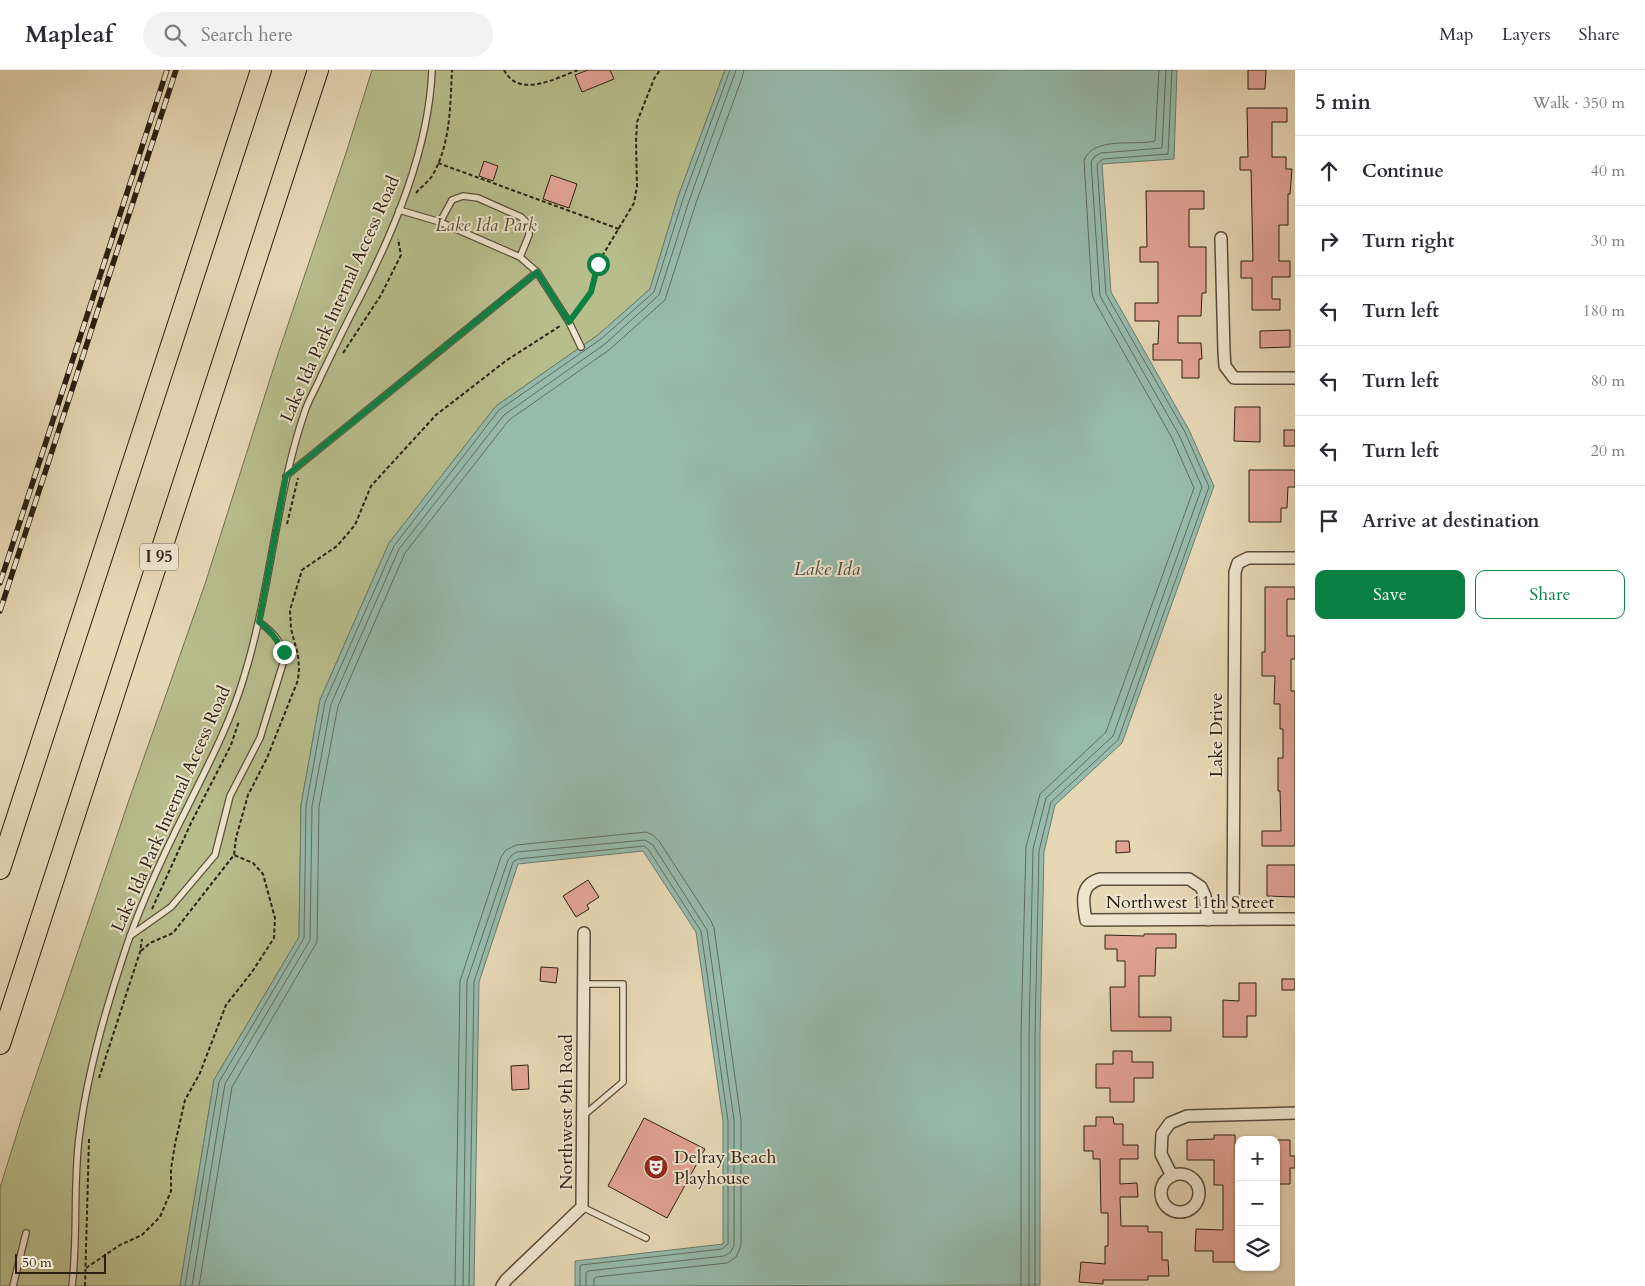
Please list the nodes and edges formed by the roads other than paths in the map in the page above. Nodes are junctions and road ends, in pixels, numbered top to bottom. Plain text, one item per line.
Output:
1 (260, 70) edge
2 (318, 70) edge
3 (432, 70) edge
4 (399, 210) junction
5 (440, 222) junction
6 (1221, 238) dead end
7 (520, 257) junction
8 (537, 272) junction
9 (580, 347) dead end
10 (1295, 378) edge
11 (286, 476) junction
12 (1295, 558) edge
13 (259, 622) junction
14 (0, 869) edge
15 (1233, 919) junction
16 (1295, 919) edge
17 (1208, 920) junction
18 (584, 934) dead end
19 (130, 936) junction
20 (584, 984) junction
21 (0, 1044) edge
22 (1295, 1113) edge
23 (583, 1116) junction
24 (1172, 1176) dead end
25 (582, 1207) junction
26 (26, 1234) dead end
27 (646, 1238) dead end
28 (13, 1286) edge
29 (72, 1286) edge
30 (502, 1286) edge

1 - 14 highway
2 - 21 highway, I 95
3 - 4 lane, Lake Ida Park Internal Access Road
4 - 5 lane
4 - 11 lane, Lake Ida Park Internal Access Road
5 - 7 lane
5 - 7 lane
6 - 10 street
7 - 8 lane
8 - 9 lane
8 - 11 lane
11 - 13 lane, Lake Ida Park Internal Access Road
12 - 15 street, Lake Drive
13 - 19 lane, Lake Ida Park Internal Access Road
13 - 19 lane
15 - 16 street, Northwest 11th Street
15 - 17 street, Northwest 11th Street
17 - 17 street, Northwest 11th Street
18 - 20 street, Northwest 9th Road
19 - 29 lane, Lake Ida Park Internal Access Road
20 - 23 street, Northwest 9th Road
20 - 23 lane
22 - 24 street
23 - 25 street, Northwest 9th Road
25 - 27 lane
25 - 30 street, Northwest 9th Road
26 - 28 lane

